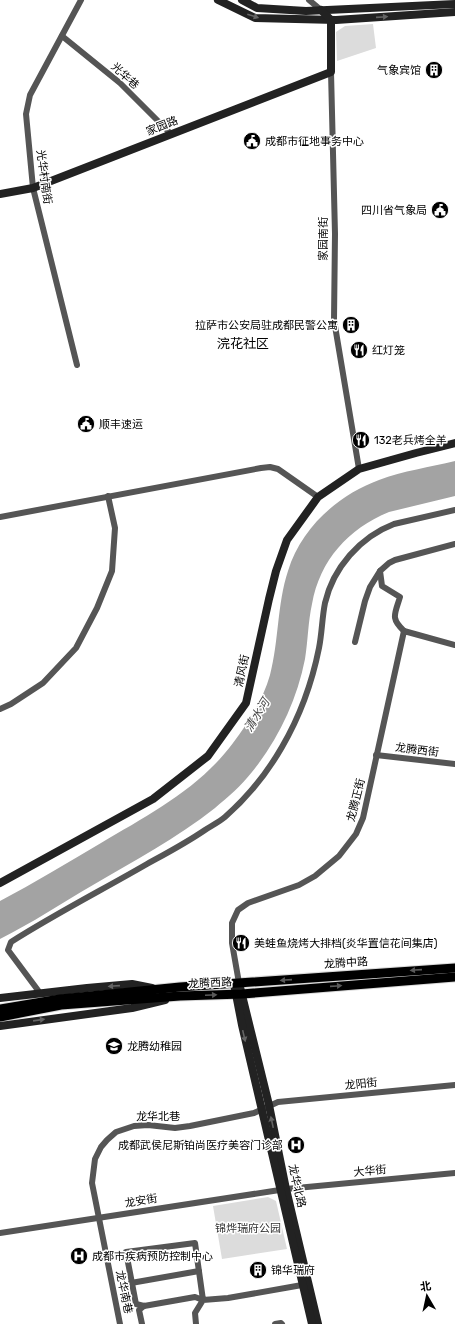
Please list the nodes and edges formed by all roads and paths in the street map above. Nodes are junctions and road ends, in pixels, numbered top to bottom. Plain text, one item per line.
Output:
1 (81, 0) edge
2 (218, 0) edge
3 (242, 0) edge
4 (310, 0) edge
5 (455, 4) edge
6 (321, 10) junction
7 (455, 12) edge
8 (330, 20) junction
9 (62, 36) junction
10 (331, 72) junction
11 (171, 134) junction
12 (33, 188) junction
13 (0, 194) edge
14 (77, 365) dead end
15 (455, 443) edge
16 (359, 469) junction
17 (108, 496) junction
18 (318, 497) junction
19 (455, 510) edge
20 (0, 517) edge
21 (455, 544) edge
22 (380, 571) junction
23 (382, 586) junction
24 (370, 587) junction
25 (404, 631) junction
26 (355, 642) dead end
27 (455, 645) edge
28 (0, 709) edge
29 (376, 755) junction
30 (455, 764) edge
31 (0, 882) edge
32 (455, 968) edge
33 (455, 977) edge
34 (237, 984) junction
35 (180, 992) junction
36 (40, 993) junction
37 (239, 994) junction
38 (0, 998) edge
39 (61, 1002) junction
40 (0, 1009) edge
41 (0, 1017) edge
42 (0, 1026) edge
43 (455, 1085) edge
44 (265, 1108) junction
45 (455, 1173) edge
46 (283, 1189) junction
47 (98, 1218) junction
48 (0, 1233) edge
49 (199, 1271) junction
50 (131, 1283) junction
51 (302, 1285) junction
52 (203, 1300) junction
53 (144, 1306) junction
54 (120, 1324) edge
55 (142, 1324) edge
56 (196, 1324) edge
57 (275, 1324) edge
58 (282, 1324) edge
59 (312, 1324) edge
60 (318, 1324) edge

1 - 9 street, 光华村南街
2 -> 8 street
3 - 6 street
4 - 6 street
5 - 6 street
6 - 8 street
8 -> 7 street
8 - 10 street, 家园南街
9 - 11 street, 光华巷
9 - 12 street, 光华村南街
10 - 11 street, 家园路
10 - 16 street, 家园南街
11 - 12 street, 家园路
12 - 13 street, 家园路
12 - 14 street, 光华村南街
15 - 16 street, 清风街
16 - 18 street, 清风街
17 - 18 street
17 - 20 street
17 - 28 street
18 - 31 street, 清风街
19 - 36 street
21 - 22 street
22 - 23 street
22 - 24 street
23 - 24 street
23 - 25 street
24 - 26 street
25 - 27 street
25 - 29 street, 龙腾正街
29 - 30 street, 龙腾西街
29 - 34 street, 龙腾正街
32 -> 34 main road, 龙腾中路
37 -> 33 main road, 龙腾中路
34 - 35 main road, 龙腾西路
34 - 37 street, 龙华北路
35 -> 36 street
35 -> 37 main road, 龙腾西路
35 - 39 main road
42 -> 35 street
36 - 38 street
37 - 44 street, 龙华北路
39 - 40 main road
39 - 41 main road
43 - 44 street, 龙阳街
44 - 46 street, 龙华北路
44 - 47 street, 龙华北巷
45 - 46 street, 大华街
46 - 47 street, 龙安街
46 - 51 street, 龙华北路
46 - 60 street, 龙华北路
47 - 48 street, 龙安街
47 - 54 street, 龙华南巷
49 - 50 street
49 - 50 street
49 - 52 street
50 - 53 street
51 - 52 street
51 - 59 street, 龙华北路
52 - 53 street
52 - 56 street
53 - 55 street
57 - 58 street

